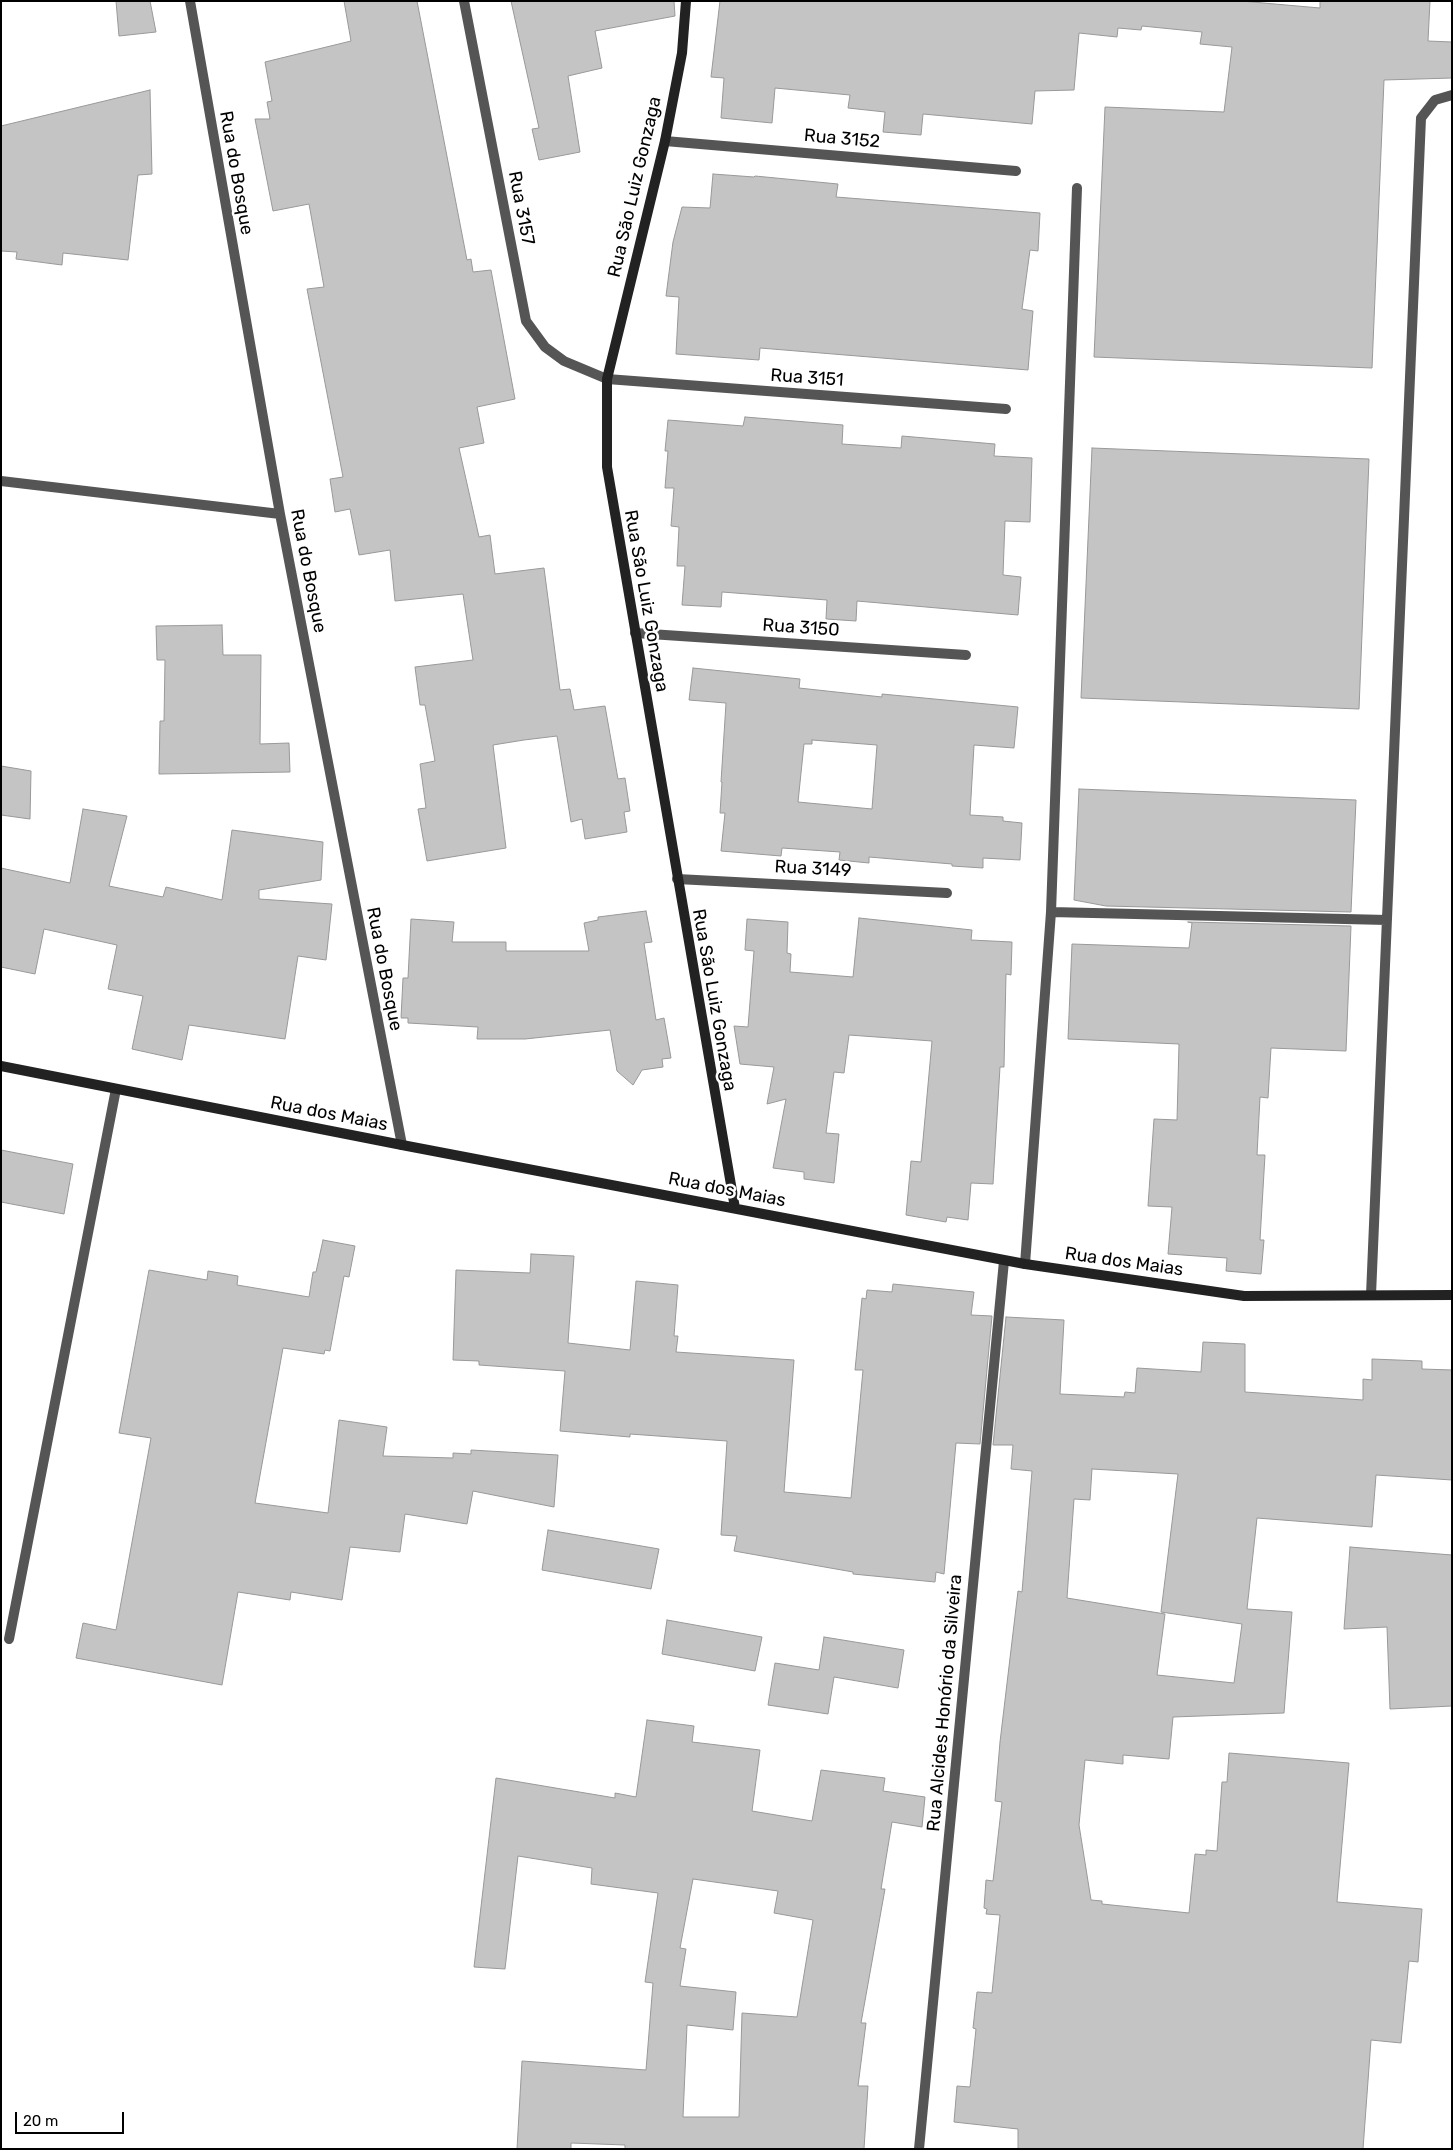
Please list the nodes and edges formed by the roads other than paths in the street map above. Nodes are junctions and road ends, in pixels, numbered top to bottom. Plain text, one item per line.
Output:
1 (190, 1) edge
2 (464, 1) edge
3 (686, 1) edge
4 (1452, 95) edge
5 (665, 140) junction
6 (1016, 171) dead end
7 (1077, 188) dead end
8 (607, 379) junction
9 (1006, 409) dead end
10 (1, 481) edge
11 (280, 514) junction
12 (635, 633) junction
13 (966, 655) dead end
14 (676, 878) junction
15 (947, 893) dead end
16 (1051, 912) junction
17 (1387, 920) junction
18 (1, 1066) edge
19 (116, 1089) junction
20 (402, 1145) junction
21 (735, 1208) junction
22 (1004, 1261) junction
23 (1025, 1264) junction
24 (1371, 1295) junction
25 (1452, 1295) edge
26 (9, 1639) dead end
27 (919, 2149) edge

1 - 11 street, Rua do Bosque
2 - 8 street, Rua 3157
3 - 5 street, Rua São Luiz Gonzaga
4 - 17 street
5 - 6 street, Rua 3152
5 - 8 street, Rua São Luiz Gonzaga
7 - 16 street
8 - 9 street, Rua 3151
8 - 12 street, Rua São Luiz Gonzaga
10 - 11 street
11 - 20 street, Rua do Bosque
12 - 13 street, Rua 3150
12 - 14 street, Rua São Luiz Gonzaga
14 - 15 street, Rua 3149
14 - 21 street, Rua São Luiz Gonzaga
16 - 17 street
16 - 23 street
17 - 24 street
18 - 19 street, Rua dos Maias
19 - 20 street, Rua dos Maias
19 - 26 street
20 - 21 street, Rua dos Maias
21 - 22 street, Rua dos Maias
22 - 23 street, Rua dos Maias
22 - 27 street, Rua Alcides Honório da Silveira
23 - 24 street, Rua dos Maias
24 - 25 street, Rua dos Maias

